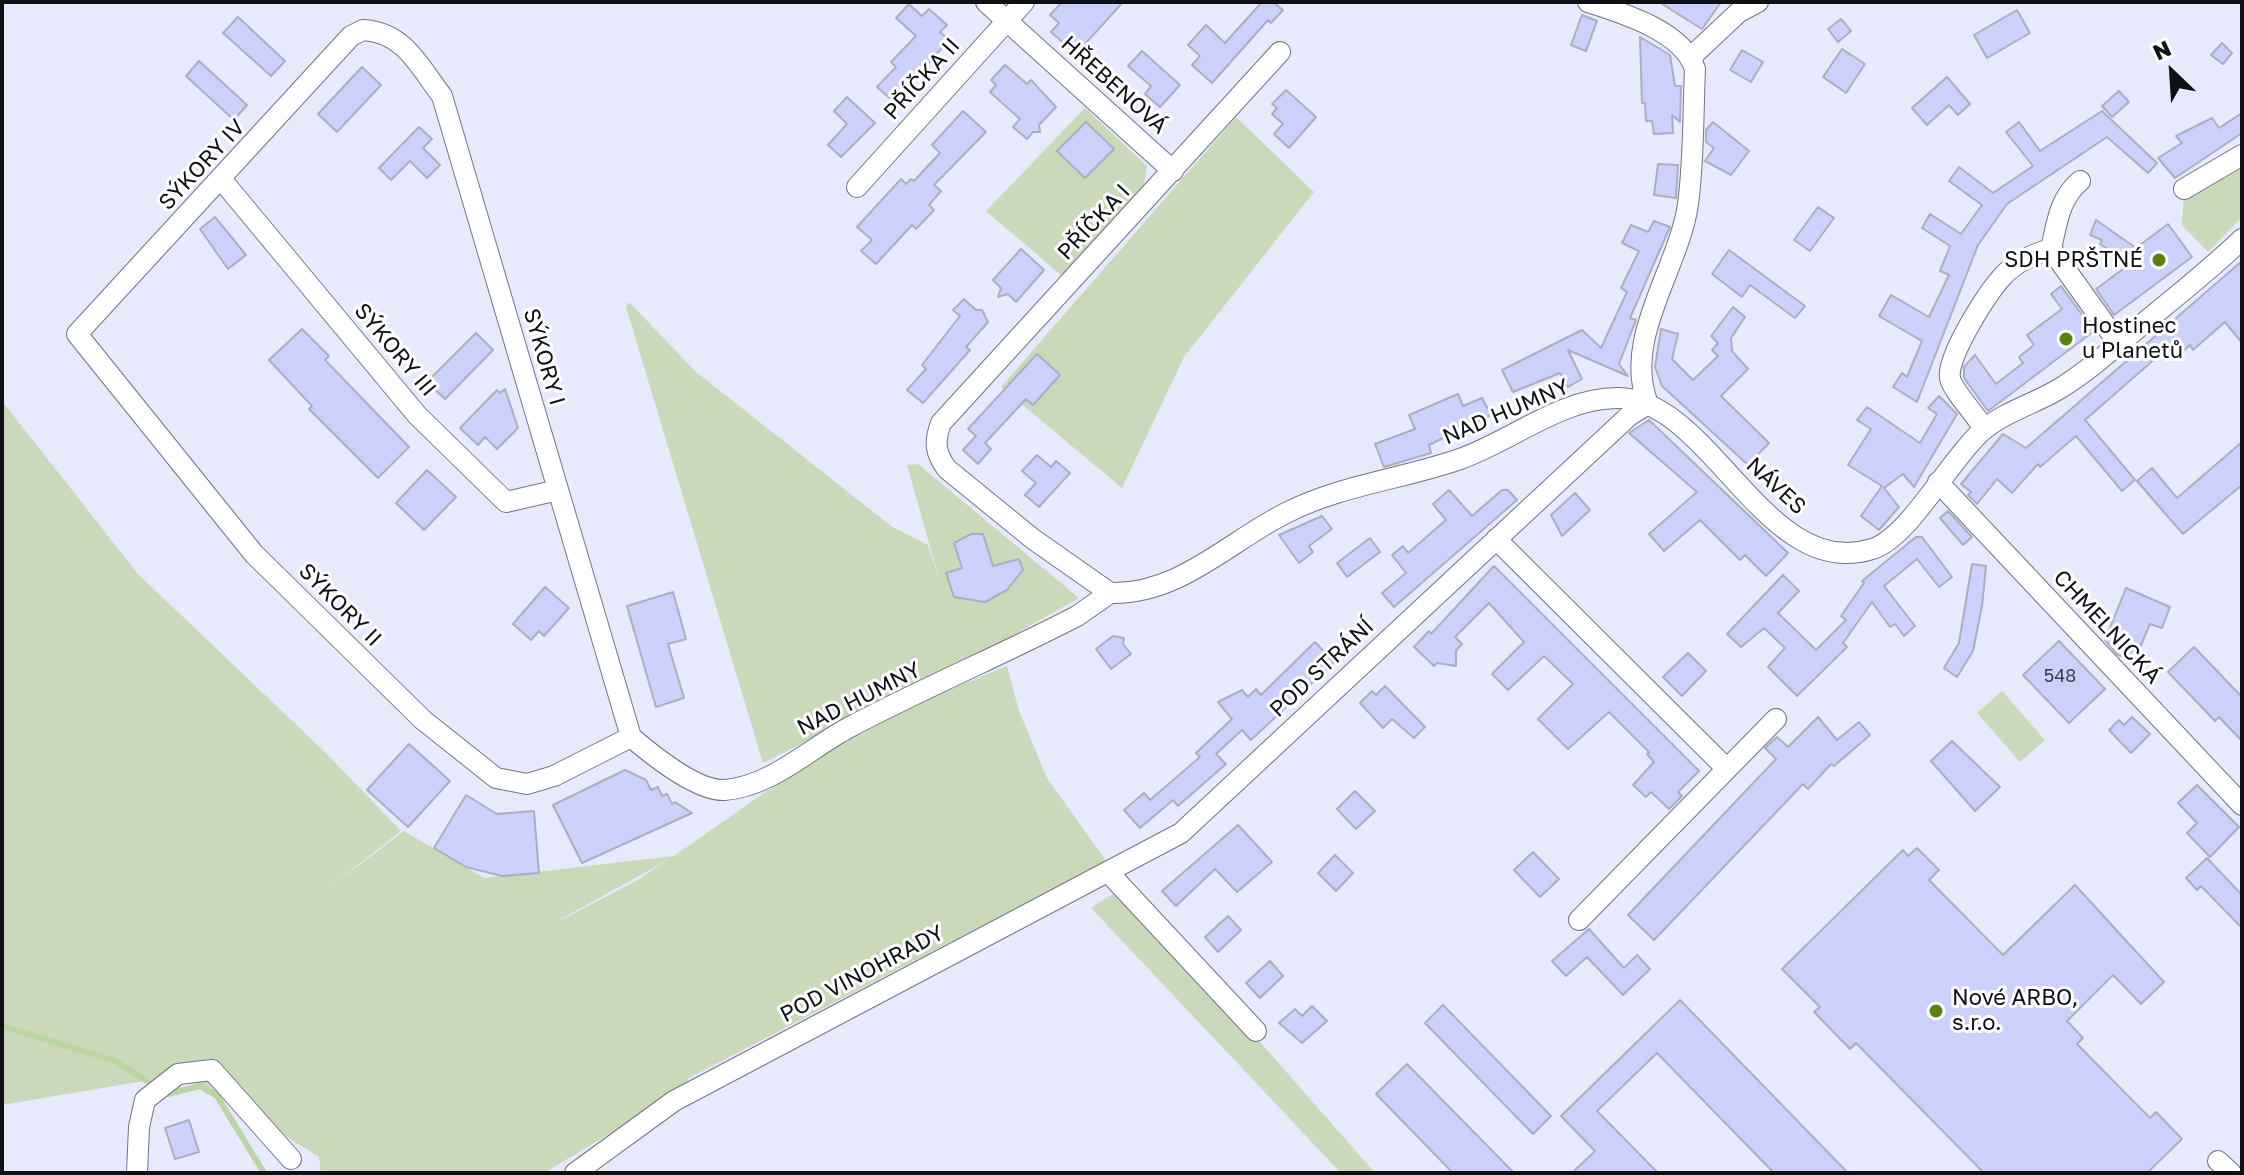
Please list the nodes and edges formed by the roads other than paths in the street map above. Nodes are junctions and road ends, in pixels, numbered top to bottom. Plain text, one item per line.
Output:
1 (986, 2) edge
2 (1024, 2) edge
3 (1588, 2) edge
4 (1758, 2) edge
5 (1007, 21) junction
6 (363, 30) joint
7 (1280, 52) dead end
8 (1691, 57) junction
9 (2239, 163) edge
10 (1173, 171) junction
11 (221, 179) junction
12 (2080, 181) dead end
13 (857, 187) dead end
14 (2184, 189) dead end
15 (2242, 239) edge
16 (2051, 249) junction
17 (77, 334) joint
18 (2119, 344) junction
19 (1648, 404) junction
20 (1984, 429) junction
21 (1938, 482) junction
22 (558, 490) junction
23 (1496, 539) junction
24 (1110, 593) junction
25 (1776, 719) dead end
26 (631, 737) junction
27 (1727, 769) junction
28 (2242, 805) edge
29 (1181, 833) joint
30 (1108, 872) junction
31 (1579, 920) dead end
32 (1256, 1031) dead end
33 (291, 1159) dead end
34 (137, 1173) edge
35 (575, 1173) edge

1 - 5 street, HŘEBENOVÁ
2 - 5 street, PŘÍČKA II
3 - 8 street
4 - 8 street
5 - 10 street, HŘEBENOVÁ
5 - 13 street, PŘÍČKA II
6 - 11 street, SÝKORY IV
6 - 22 street, SÝKORY I
7 - 10 street, PŘÍČKA I
8 - 19 street
9 - 14 street
10 - 24 street, PŘÍČKA I
11 - 17 street, SÝKORY IV
11 - 22 street, SÝKORY III
12 - 16 street
15 - 18 street, NÁVES
16 - 18 street
16 - 20 street
17 - 26 street, SÝKORY II
18 - 20 street, NÁVES
19 - 21 street, NÁVES
19 - 23 street, POD STRÁNÍ
19 - 24 street, NAD HUMNY
20 - 21 street, NÁVES
21 - 28 street, CHMELNICKÁ
22 - 26 street, SÝKORY I
23 - 27 street
23 - 29 street, POD STRÁNÍ
24 - 26 street, NAD HUMNY
25 - 27 street
27 - 31 street
29 - 30 street, POD VINOHRADY
30 - 32 street
30 - 35 street, POD VINOHRADY
33 - 34 street

